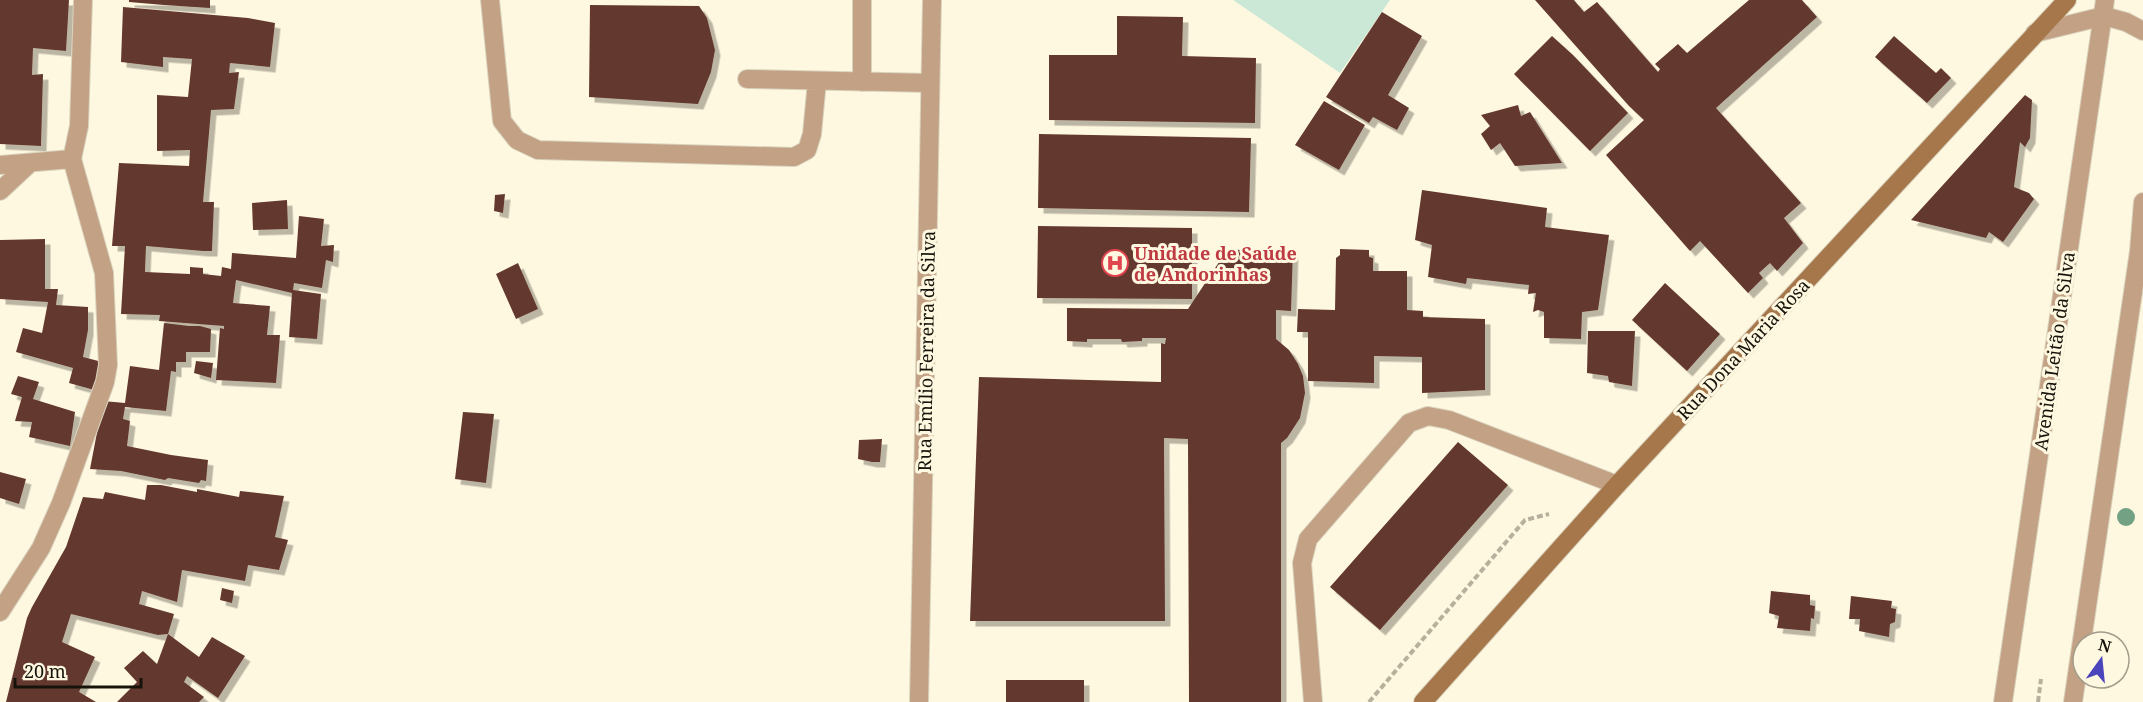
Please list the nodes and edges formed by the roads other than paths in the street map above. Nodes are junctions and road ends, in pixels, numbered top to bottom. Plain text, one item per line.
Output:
1 (82, 0) edge
2 (490, 0) edge
3 (862, 0) edge
4 (932, 0) edge
5 (2067, 0) edge
6 (2104, 8) edge
7 (2143, 31) edge
8 (2035, 33) junction
9 (747, 79) dead end
10 (817, 81) junction
11 (862, 82) junction
12 (930, 83) junction
13 (72, 159) junction
14 (29, 164) junction
15 (0, 165) edge
16 (0, 191) edge
17 (2143, 202) edge
18 (2141, 251) edge
19 (1617, 485) junction
20 (0, 612) edge
21 (919, 702) edge
22 (1314, 702) edge
23 (1424, 702) edge
24 (2003, 702) edge
25 (2073, 702) edge

1 - 13 street
2 - 10 street
3 - 11 street
4 - 12 street, Rua Emílio Ferreira da Silva
5 - 8 main road, Rua Dona Maria Rosa
6 - 7 street
6 - 8 street
6 - 24 street, Avenida Leitão da Silva
8 - 19 main road, Rua Dona Maria Rosa
9 - 10 street
10 - 11 street
11 - 12 street
12 - 21 street, Rua Emílio Ferreira da Silva
13 - 14 street
13 - 20 street
14 - 15 street
14 - 16 street
17 - 18 street
18 - 25 street
19 - 22 street
19 - 23 main road, Rua Dona Maria Rosa

